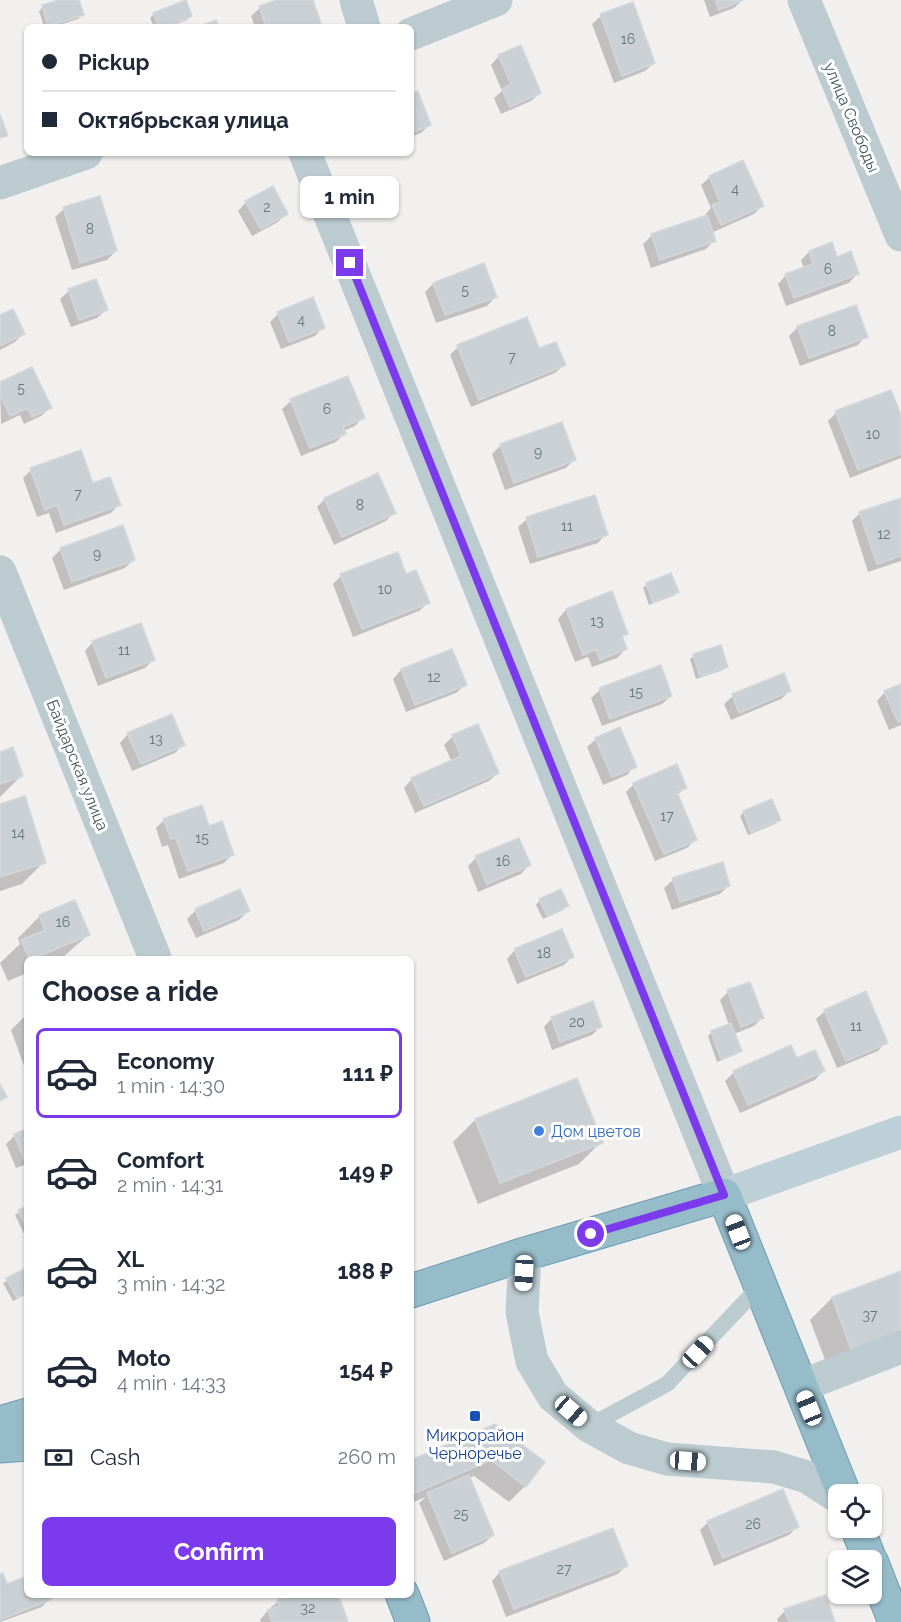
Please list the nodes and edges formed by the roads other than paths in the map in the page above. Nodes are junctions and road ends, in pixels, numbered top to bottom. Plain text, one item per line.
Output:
1 (356, 0) edge
2 (496, 0) edge
3 (804, 0) edge
4 (363, 24) edge
5 (414, 33) edge
6 (77, 156) edge
7 (306, 156) edge
8 (0, 183) edge
9 (901, 235) edge
10 (0, 572) edge
11 (154, 956) edge
12 (901, 1132) edge
13 (724, 1195) junction
14 (525, 1254) junction
15 (759, 1287) junction
16 (414, 1290) edge
17 (901, 1347) edge
18 (801, 1386) junction
19 (24, 1416) edge
20 (0, 1423) edge
21 (589, 1426) junction
22 (24, 1444) edge
23 (0, 1446) edge
24 (839, 1484) edge
25 (828, 1491) edge
26 (882, 1584) edge
27 (404, 1598) edge
28 (895, 1609) edge
29 (413, 1622) edge

1 - 4 street
2 - 5 street
3 - 9 street, улица Свободы
6 - 8 street
7 - 13 street
10 - 11 street, Байдарская улица
12 - 13 main road
13 - 14 highway
13 - 15 highway
14 - 16 highway
14 - 21 street
15 - 18 highway
15 - 21 lane
17 - 18 street
18 - 24 highway
19 - 20 highway
21 - 25 street
22 - 23 highway
26 - 28 highway
27 - 29 highway

